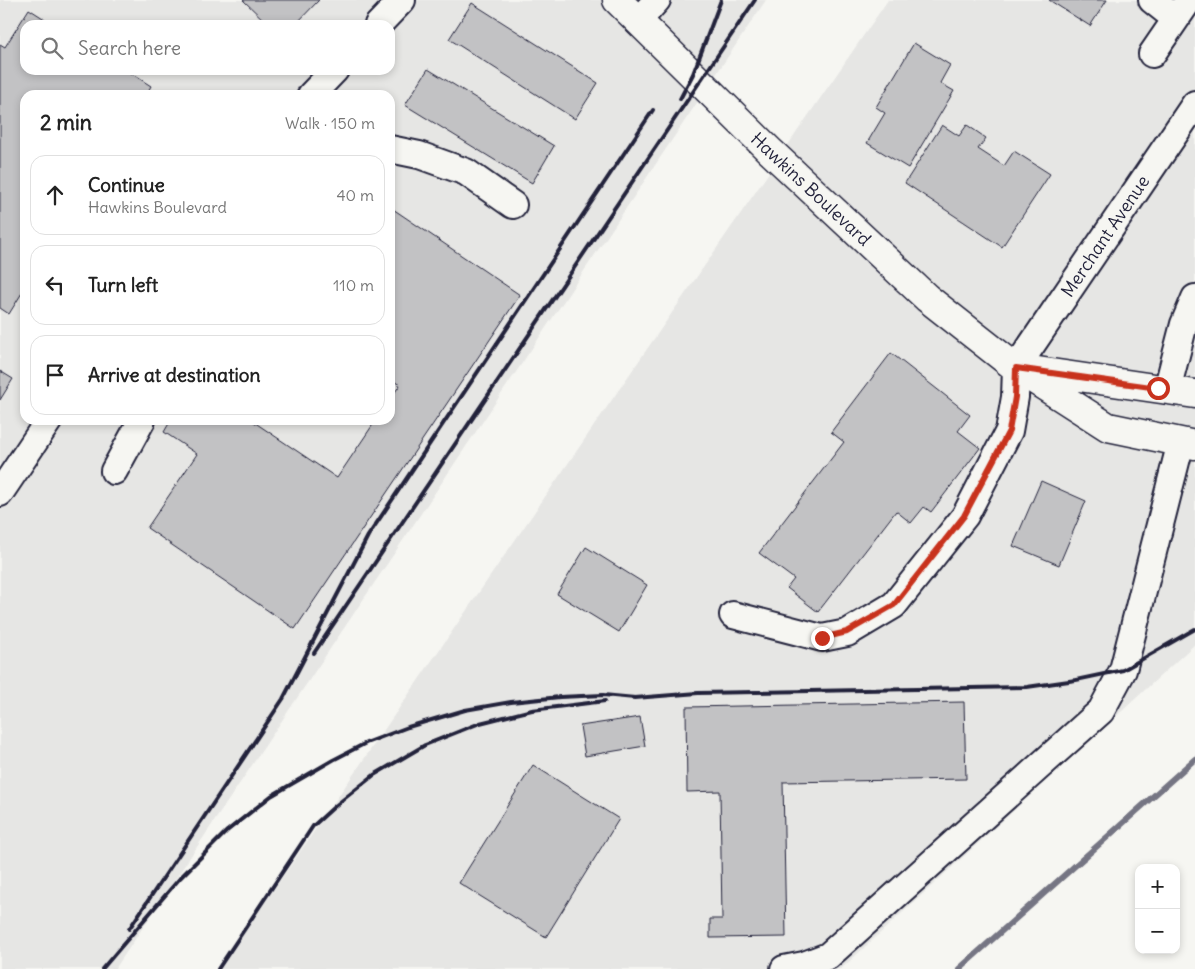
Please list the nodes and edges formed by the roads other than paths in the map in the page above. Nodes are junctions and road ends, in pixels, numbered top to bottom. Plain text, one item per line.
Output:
1 (402, 0) edge
2 (617, 0) edge
3 (657, 0) edge
4 (1152, 0) edge
5 (1183, 9) edge
6 (383, 20) edge
7 (638, 21) junction
8 (1152, 54) dead end
9 (330, 75) edge
10 (316, 90) edge
11 (1195, 104) edge
12 (395, 150) edge
13 (513, 205) dead end
14 (1195, 298) edge
15 (1016, 368) junction
16 (1167, 390) junction
17 (1195, 394) edge
18 (46, 425) edge
19 (139, 425) edge
20 (1188, 444) edge
21 (114, 470) dead end
22 (0, 493) edge
23 (732, 615) dead end
24 (784, 969) edge

1 - 6 street
2 - 7 main road, Hawkins Boulevard
3 - 7 street
4 - 5 street
5 - 8 street
7 - 15 main road, Hawkins Boulevard
9 - 10 street
11 - 15 street, Merchant Avenue
12 - 13 street
14 - 16 street
15 - 16 main road, Hawkins Boulevard
15 - 20 main road, Hawkins Boulevard
15 - 23 street
16 - 17 main road, Hawkins Boulevard
18 - 22 street
19 - 21 street
20 - 24 street

